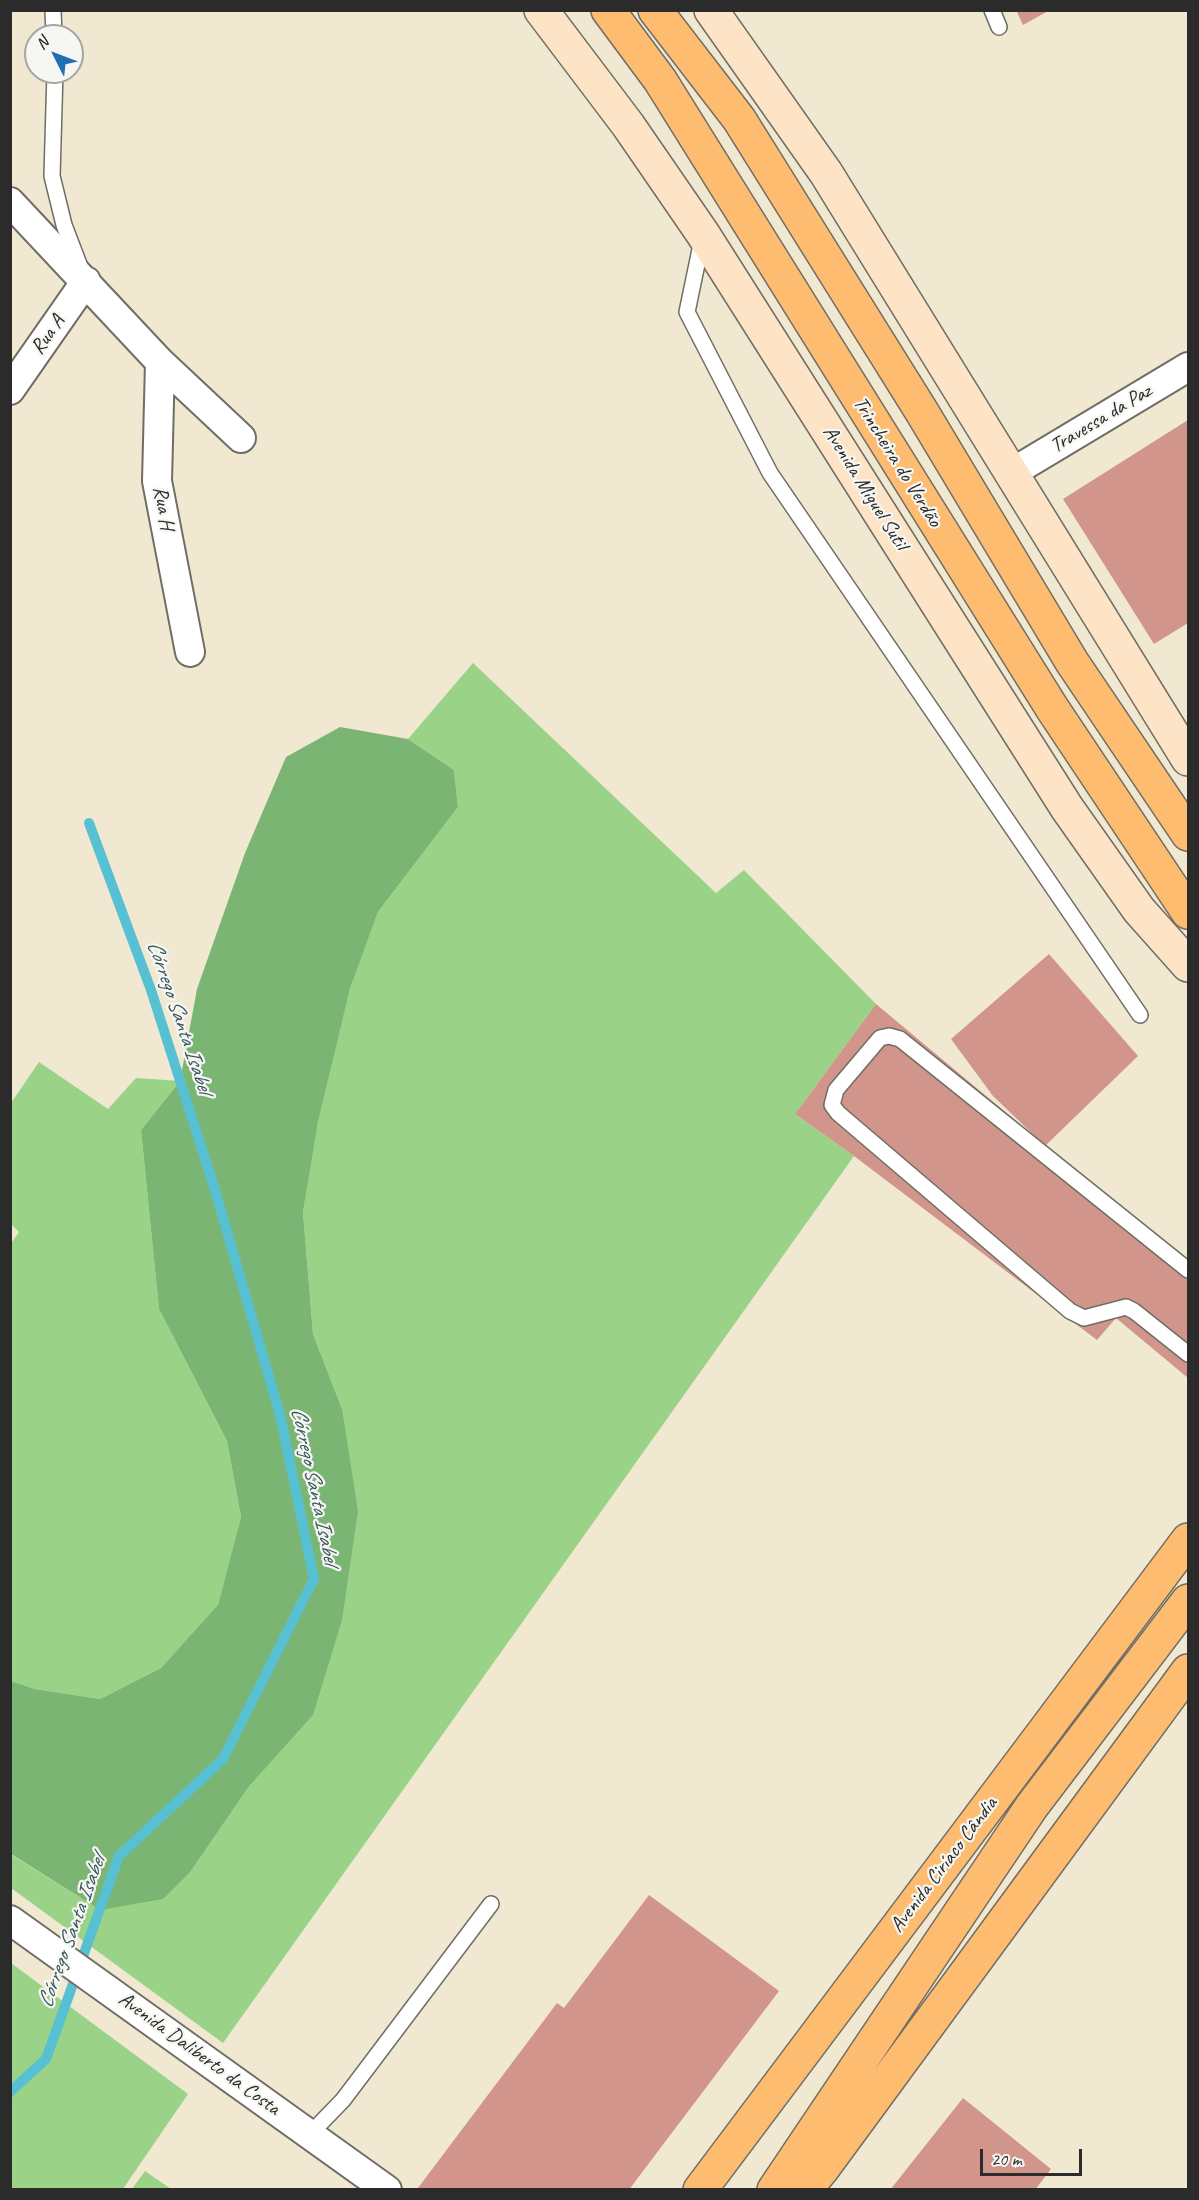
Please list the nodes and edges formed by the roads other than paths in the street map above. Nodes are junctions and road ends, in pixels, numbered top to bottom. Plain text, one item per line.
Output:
1 (541, 10) edge
2 (608, 10) edge
3 (654, 10) edge
4 (711, 10) edge
5 (992, 10) edge
6 (999, 27) dead end
7 (55, 84) edge
8 (10, 202) edge
9 (703, 234) junction
10 (86, 281) junction
11 (160, 362) junction
12 (1188, 367) edge
13 (10, 390) edge
14 (241, 438) dead end
15 (1012, 472) junction
16 (190, 652) dead end
17 (1188, 759) edge
18 (1188, 834) edge
19 (1188, 912) edge
20 (1188, 965) edge
21 (1140, 1015) dead end
22 (1188, 1270) edge
23 (1188, 1354) edge
24 (1188, 1540) edge
25 (1188, 1601) edge
26 (1188, 1671) edge
27 (491, 1904) dead end
28 (10, 1920) edge
29 (310, 2134) junction
30 (387, 2190) edge
31 (700, 2190) edge
32 (774, 2190) edge
33 (805, 2190) edge

1 - 9 street, Avenida Miguel Sutil
2 - 19 highway, Trincheira do Verdão
3 - 18 highway
4 - 15 street
5 - 6 lane
7 - 10 lane
8 - 10 street
9 - 20 street, Avenida Miguel Sutil
9 - 21 lane
10 - 11 street
10 - 13 street, Rua A
11 - 14 street
11 - 16 street, Rua H
12 - 15 street, Travessa da Paz
15 - 17 street
22 - 23 lane
24 - 31 highway, Avenida Ciríaco Cândia
25 - 32 highway
26 - 33 highway
27 - 29 lane
28 - 29 street, Avenida Daliberto da Costa
29 - 30 street, Avenida Daliberto da Costa

